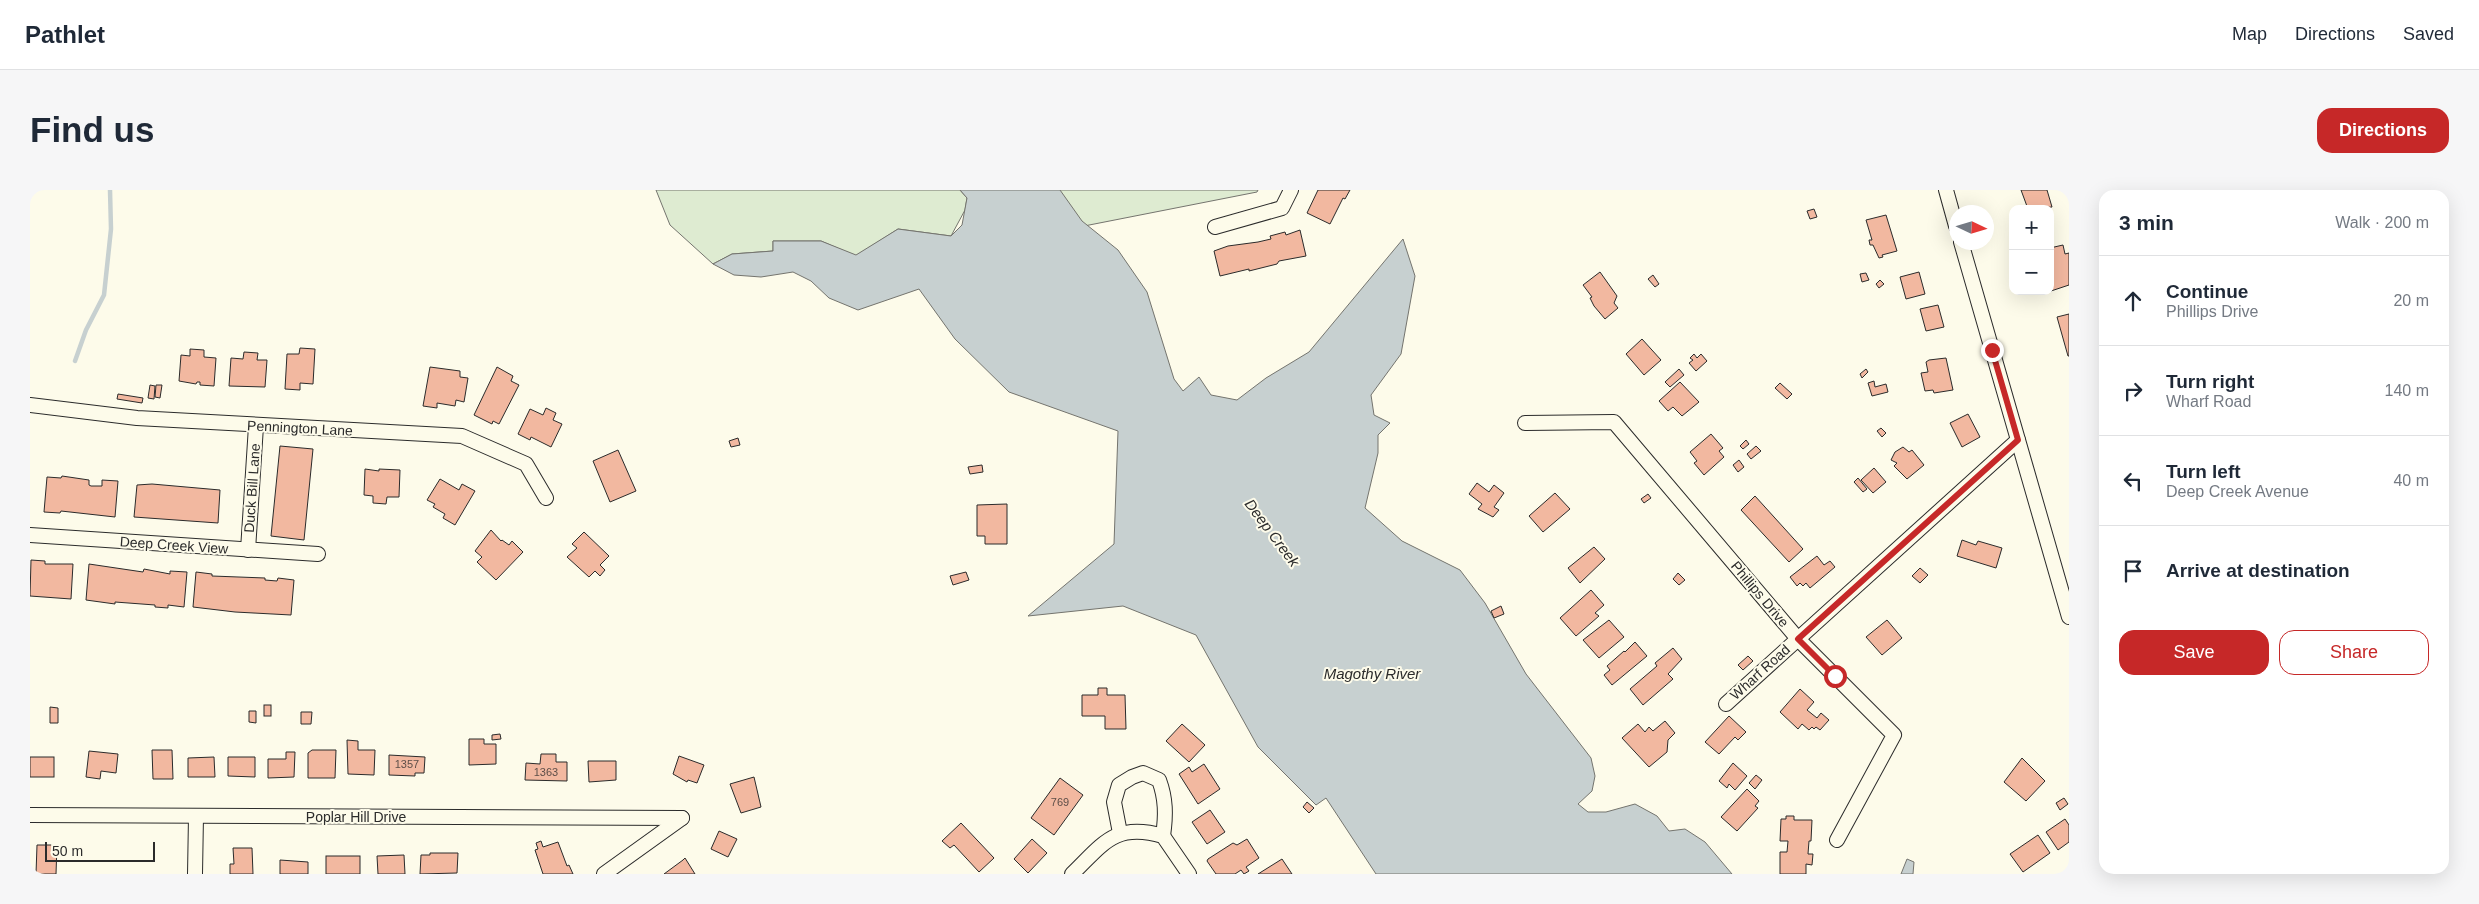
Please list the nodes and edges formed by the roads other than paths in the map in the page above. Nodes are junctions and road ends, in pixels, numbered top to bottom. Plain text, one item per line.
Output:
1 (1291, 190) edge
2 (1946, 190) edge
3 (1950, 205) edge
4 (1215, 227) dead end
5 (1963, 250) edge
6 (30, 405) edge
7 (1525, 423) dead end
8 (256, 426) junction
9 (2018, 440) junction
10 (546, 498) dead end
11 (30, 535) edge
12 (248, 550) junction
13 (318, 554) dead end
14 (2069, 617) edge
15 (1798, 639) junction
16 (1726, 704) dead end
17 (30, 815) edge
18 (196, 816) junction
19 (1120, 833) junction
20 (1163, 836) junction
21 (1836, 840) dead end
22 (195, 874) edge
23 (604, 874) edge
24 (1072, 874) edge
25 (1189, 874) edge

1 - 4 street
2 - 3 street
5 - 9 street
6 - 8 street, Pennington Lane
7 - 15 street, Phillips Drive
8 - 10 street, Pennington Lane
8 - 12 street, Duck Bill Lane
9 - 14 street
9 - 15 street, Wharf Road
11 - 12 street, Deep Creek View
12 - 13 street, Deep Creek View
15 - 16 street, Wharf Road
15 - 21 street, Phillips Drive
17 - 18 street, Poplar Hill Drive
18 - 22 street
18 - 23 street, Poplar Hill Drive
19 - 20 street
19 - 20 street
19 - 24 street
20 - 25 street

